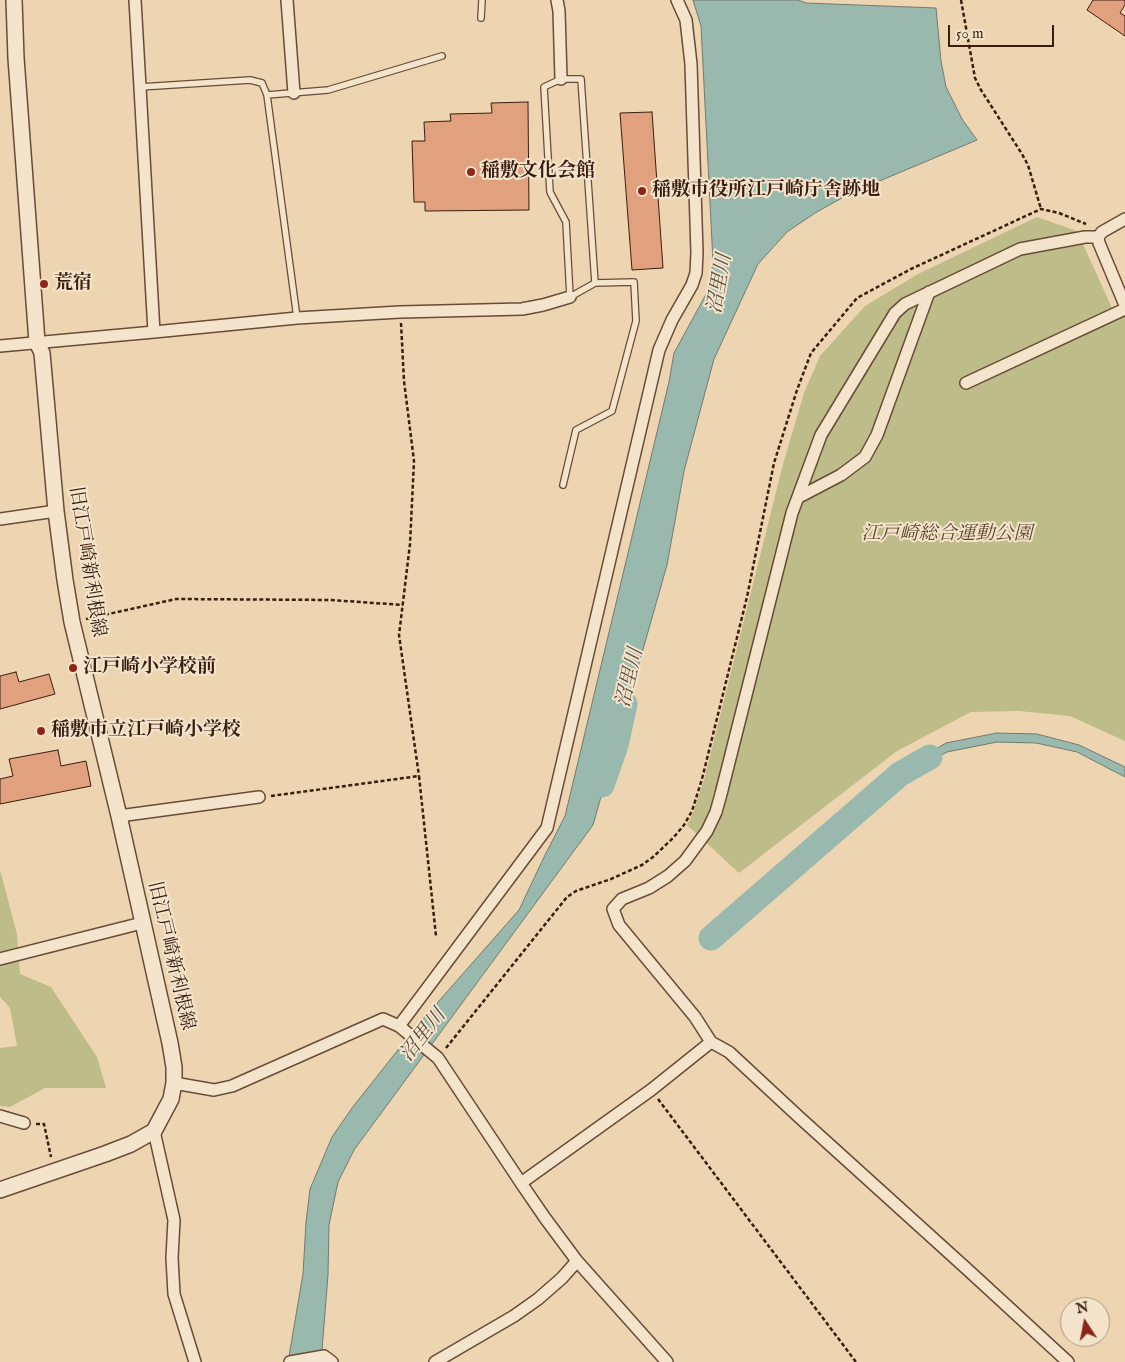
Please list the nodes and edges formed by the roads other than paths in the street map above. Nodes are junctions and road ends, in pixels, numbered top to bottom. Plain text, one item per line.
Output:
1 (14, 0) edge
2 (135, 0) edge
3 (287, 0) edge
4 (482, 0) edge
5 (557, 0) edge
6 (676, 0) edge
7 (482, 18) dead end
8 (442, 56) dead end
9 (561, 79) junction
10 (140, 87) junction
11 (294, 93) junction
12 (267, 95) junction
13 (1125, 220) edge
14 (1100, 235) junction
15 (595, 283) junction
16 (929, 292) junction
17 (570, 296) junction
18 (1125, 305) edge
19 (1125, 309) edge
20 (297, 318) junction
21 (154, 332) junction
22 (37, 342) junction
23 (0, 346) edge
24 (966, 383) dead end
25 (563, 485) dead end
26 (799, 496) junction
27 (56, 511) junction
28 (0, 519) edge
29 (259, 797) road end
30 (119, 816) junction
31 (142, 923) junction
32 (0, 959) edge
33 (401, 1029) junction
34 (711, 1042) junction
35 (174, 1083) junction
36 (0, 1116) edge
37 (24, 1123) road end
38 (154, 1131) junction
39 (521, 1183) junction
40 (0, 1190) edge
41 (577, 1261) junction
42 (328, 1359) edge
43 (195, 1362) edge
44 (290, 1362) edge
45 (434, 1362) edge
46 (667, 1362) edge
47 (1068, 1362) edge

1 - 22 street, 旧江戸崎新利根線
2 - 10 street
3 - 11 street
4 - 7 lane
5 - 9 street
6 - 33 street
8 - 11 lane
9 - 15 lane
9 - 17 lane
10 - 12 lane
10 - 21 street
11 - 12 lane
12 - 20 lane
13 - 14 street
14 - 16 street
14 - 18 street
15 - 17 lane
15 - 25 lane
16 - 26 street
16 - 26 street
17 - 20 street
19 - 24 street
20 - 21 street
21 - 22 street
22 - 23 street
22 - 27 street, 旧江戸崎新利根線
26 - 34 street
27 - 28 street
27 - 30 street, 旧江戸崎新利根線
29 - 30 street
30 - 31 street, 旧江戸崎新利根線
31 - 32 street
31 - 35 street, 旧江戸崎新利根線
33 - 35 street
33 - 39 street
34 - 39 street
34 - 47 street
35 - 38 street, 旧江戸崎新利根線
36 - 37 street
38 - 40 street
38 - 43 street
39 - 41 street
41 - 45 street
41 - 46 street
42 - 44 street

